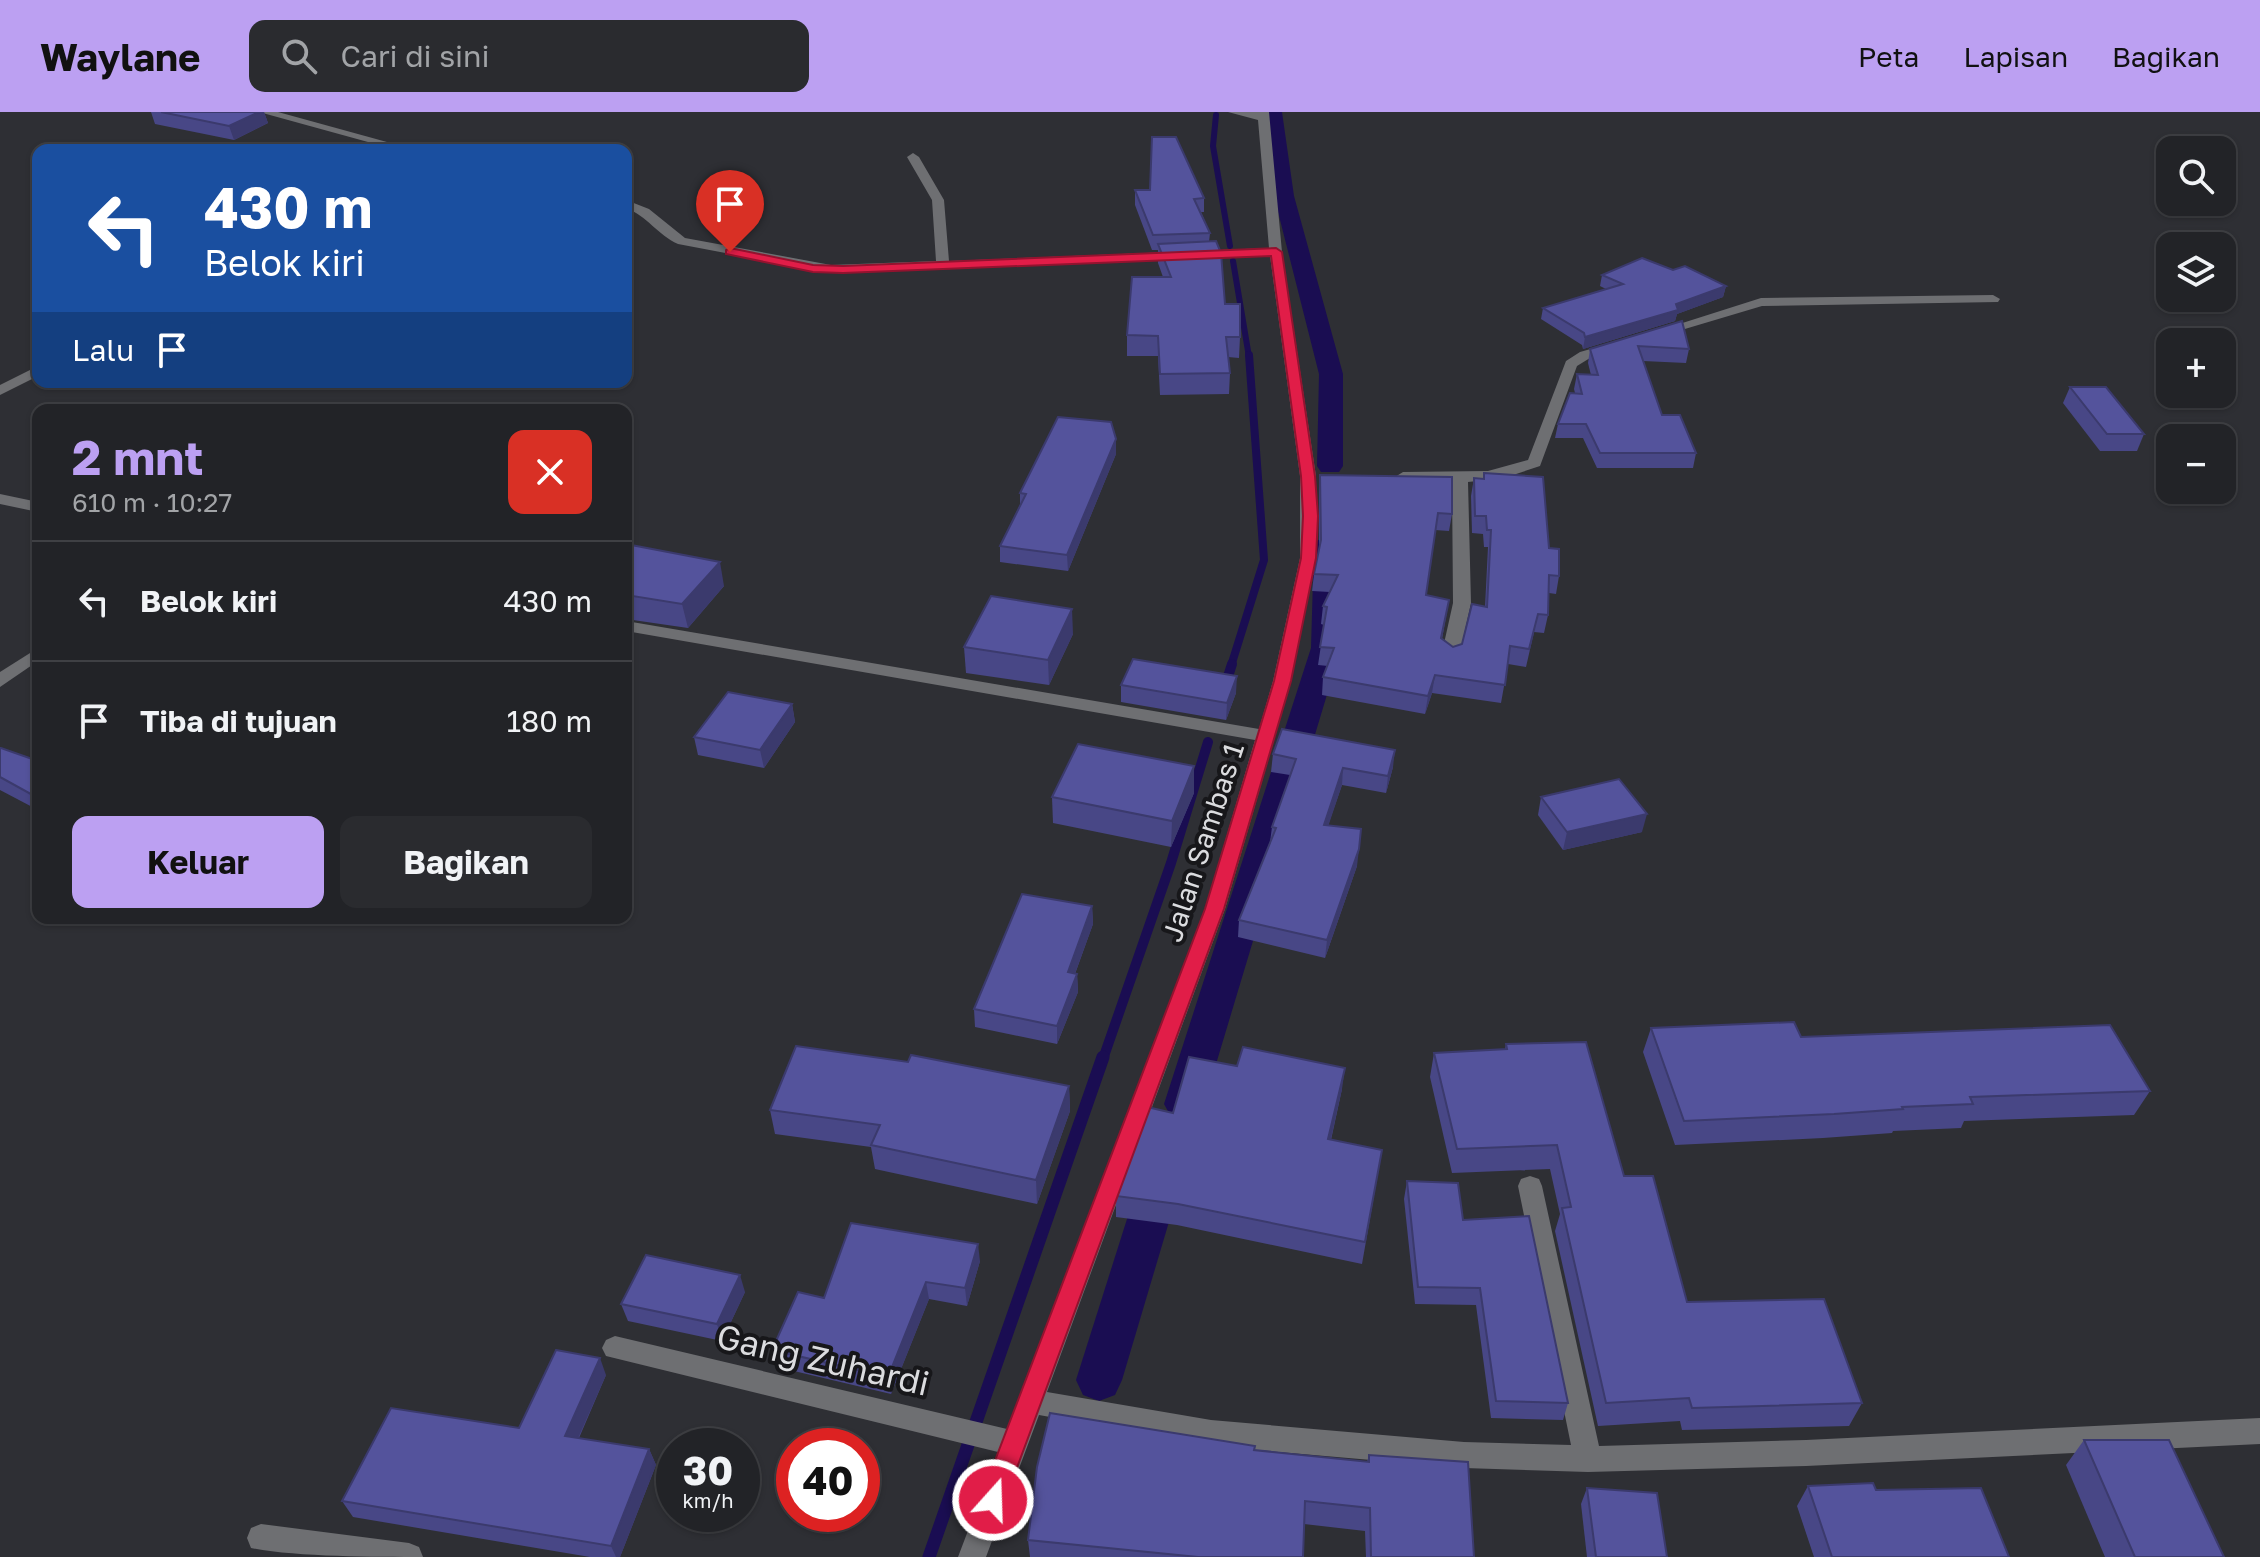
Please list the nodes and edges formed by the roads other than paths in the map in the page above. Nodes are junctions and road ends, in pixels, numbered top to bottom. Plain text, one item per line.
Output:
1 (265, 112) edge
2 (1234, 112) edge
3 (1264, 115) edge
4 (387, 144) edge
5 (913, 157) dead end
6 (632, 206) edge
7 (1276, 252) junction
8 (943, 265) junction
9 (1993, 299) dead end
10 (32, 373) edge
11 (0, 391) edge
12 (1384, 477) edge
13 (1460, 477) junction
14 (0, 499) edge
15 (32, 506) edge
16 (632, 627) edge
17 (32, 657) edge
18 (1450, 657) edge
19 (0, 681) edge
20 (1266, 736) junction
21 (1530, 1186) dead end
22 (615, 1348) dead end
23 (1028, 1401) junction
24 (2260, 1431) edge
25 (1011, 1442) junction
26 (1588, 1459) junction
27 (261, 1538) dead end
28 (409, 1557) edge
29 (972, 1557) edge

1 - 4 street
2 - 3 street
3 - 7 street, Jalan Sambas 1
5 - 8 street
6 - 8 street
7 - 8 street
7 - 20 street, Jalan Sambas 1
9 - 13 street
10 - 11 street
12 - 13 street
13 - 18 street
14 - 15 street
16 - 20 street
17 - 19 street
20 - 23 street, Jalan Sambas 1
21 - 26 street
22 - 25 street, Gang Zuhardi
23 - 25 street, Jalan Sambas 1
23 - 26 street
24 - 26 street
25 - 29 street, Jalan Sambas 1
27 - 28 street

